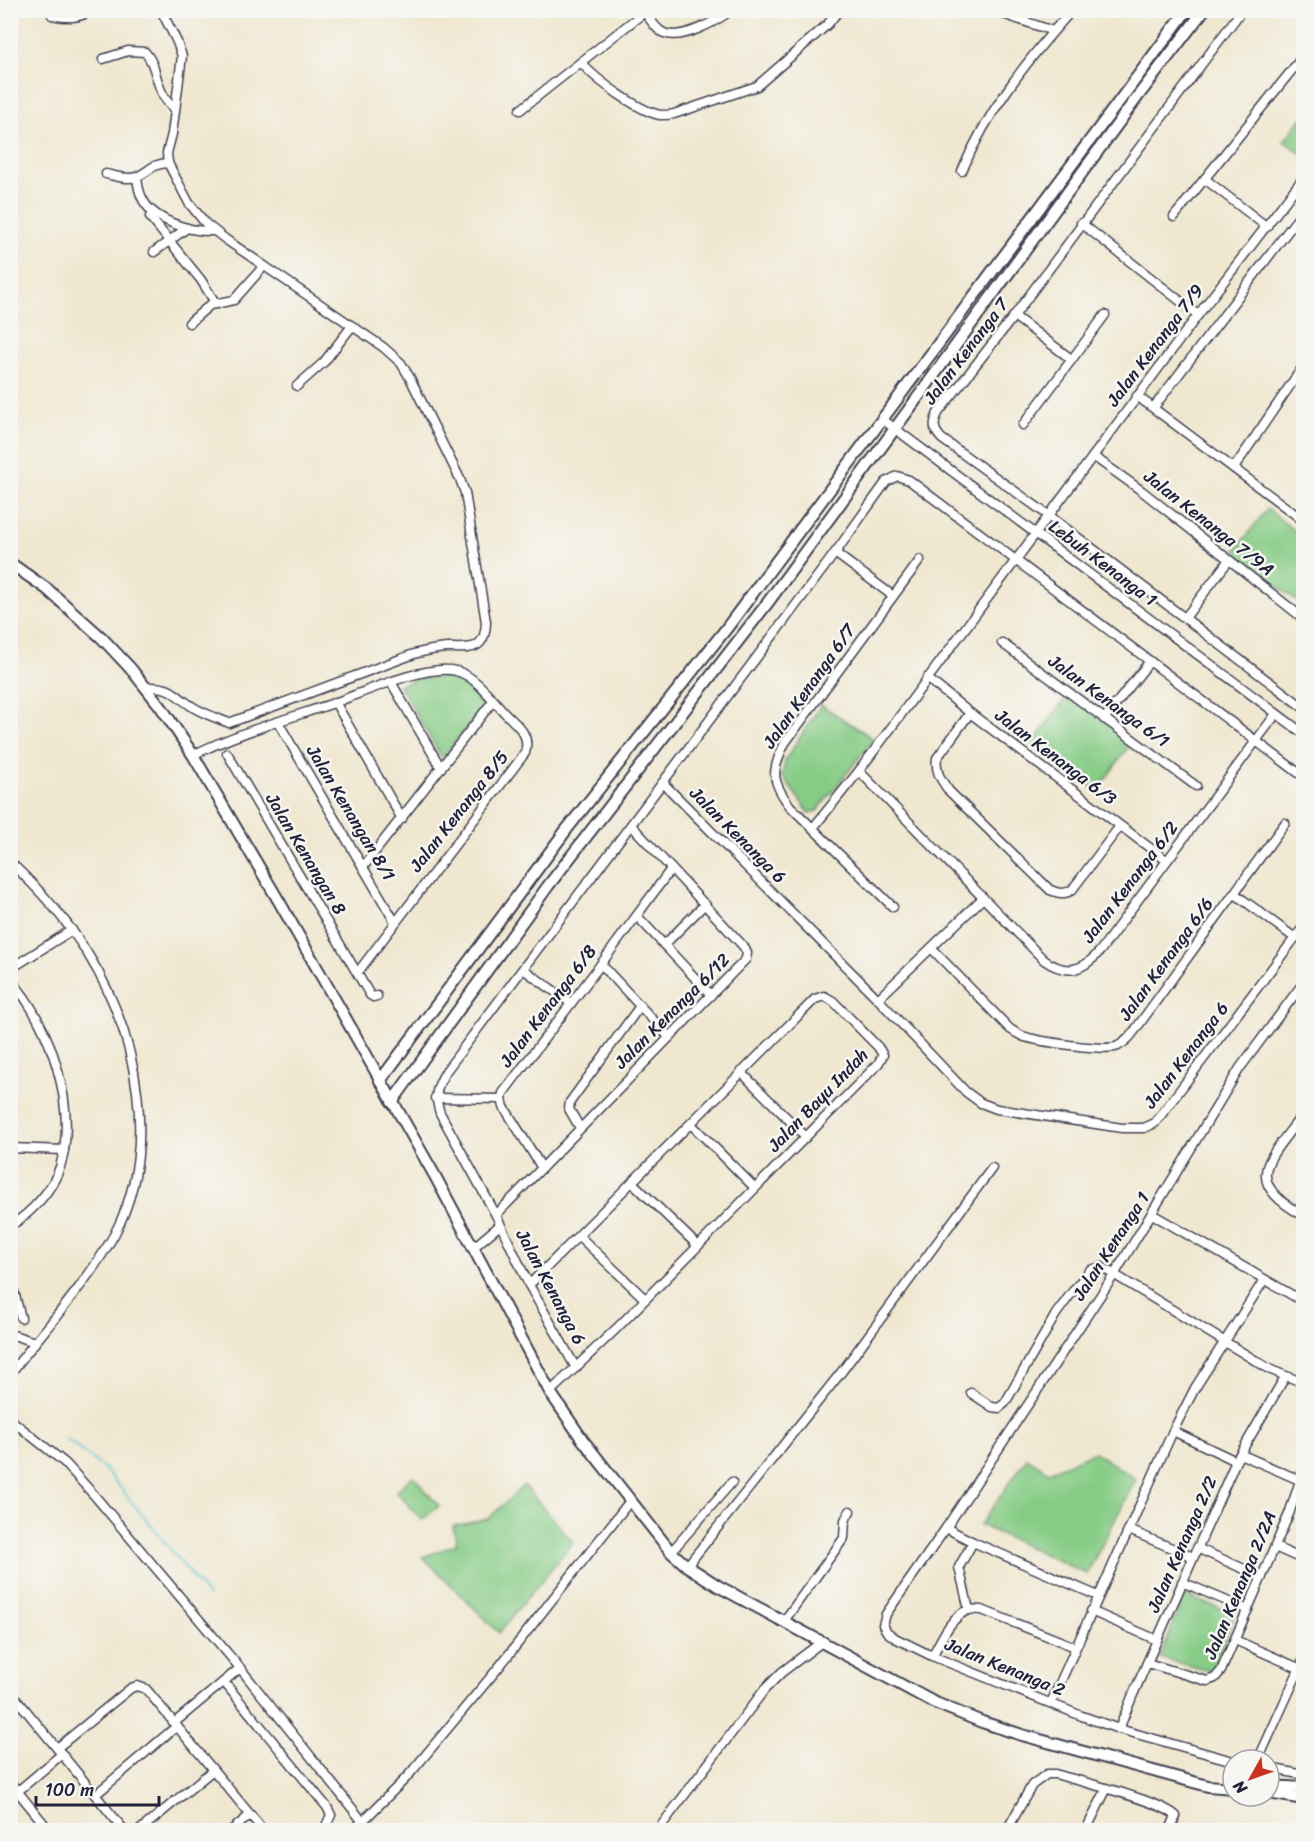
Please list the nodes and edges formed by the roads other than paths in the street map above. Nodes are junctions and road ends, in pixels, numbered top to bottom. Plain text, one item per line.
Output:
1 (92, 10) edge
2 (161, 10) edge
3 (731, 10) edge
4 (838, 10) edge
5 (991, 10) edge
6 (1072, 10) edge
7 (1187, 10) edge
8 (1204, 10) edge
9 (1242, 10) edge
10 (646, 11) edge
11 (52, 15) dead end
12 (1053, 32) junction
13 (1304, 56) edge
14 (103, 58) dead end
15 (581, 62) junction
16 (174, 109) junction
17 (520, 110) dead end
18 (168, 163) junction
19 (962, 171) dead end
20 (106, 174) dead end
21 (137, 177) junction
22 (1304, 177) edge
23 (1205, 179) junction
24 (1304, 210) edge
25 (152, 211) junction
26 (1174, 218) dead end
27 (1081, 223) junction
28 (1267, 227) junction
29 (187, 228) junction
30 (213, 231) junction
31 (170, 241) junction
32 (154, 252) dead end
33 (264, 266) junction
34 (216, 304) junction
35 (1105, 315) dead end
36 (1198, 315) junction
37 (1014, 316) junction
38 (189, 323) dead end
39 (352, 326) junction
40 (1071, 359) junction
41 (1304, 366) edge
42 (297, 386) dead end
43 (1137, 396) junction
44 (1154, 407) junction
45 (882, 419) junction
46 (1023, 425) dead end
47 (894, 428) junction
48 (1093, 456) junction
49 (1234, 468) junction
50 (1048, 515) junction
51 (1302, 517) edge
52 (1035, 533) junction
53 (835, 553) junction
54 (920, 560) dead end
55 (1015, 560) junction
56 (1229, 560) junction
57 (10, 562) edge
58 (893, 596) junction
59 (1185, 618) junction
60 (1304, 619) edge
61 (1002, 643) dead end
62 (1150, 662) junction
63 (927, 678) junction
64 (391, 682) junction
65 (146, 687) junction
66 (494, 701) junction
67 (335, 702) junction
68 (1304, 708) edge
69 (970, 713) junction
70 (1276, 714) junction
71 (1104, 719) junction
72 (278, 722) junction
73 (1304, 734) edge
74 (1256, 741) junction
75 (227, 753) dead end
76 (193, 755) junction
77 (441, 768) junction
78 (859, 771) junction
79 (1304, 777) edge
80 (663, 783) junction
81 (1196, 786) dead end
82 (402, 819) junction
83 (1285, 824) dead end
84 (631, 825) junction
85 (1120, 826) junction
86 (813, 828) junction
87 (1166, 860) junction
88 (10, 862) edge
89 (363, 867) junction
90 (671, 869) junction
91 (1235, 894) junction
92 (983, 898) junction
93 (705, 904) junction
94 (893, 908) dead end
95 (637, 916) junction
96 (395, 921) junction
97 (1304, 926) edge
98 (72, 930) junction
99 (1294, 938) junction
100 (664, 945) junction
101 (931, 948) junction
102 (602, 964) junction
103 (10, 969) edge
104 (523, 969) junction
105 (358, 972) junction
106 (10, 979) edge
107 (1304, 982) edge
108 (711, 995) junction
109 (377, 996) dead end
110 (878, 999) junction
111 (571, 1003) junction
112 (640, 1006) junction
113 (669, 1037) junction
114 (741, 1072) junction
115 (380, 1081) junction
116 (435, 1098) junction
117 (501, 1099) junction
118 (392, 1102) junction
119 (1304, 1112) edge
120 (691, 1124) junction
121 (580, 1128) junction
122 (806, 1137) junction
123 (10, 1148) edge
124 (64, 1150) junction
125 (542, 1168) junction
126 (992, 1168) dead end
127 (632, 1182) junction
128 (755, 1188) junction
129 (1152, 1214) junction
130 (496, 1215) junction
131 (1304, 1216) edge
132 (500, 1225) junction
133 (10, 1226) edge
134 (579, 1236) junction
135 (697, 1245) junction
136 (474, 1246) junction
137 (1114, 1275) junction
138 (10, 1277) edge
139 (1264, 1280) junction
140 (529, 1285) junction
141 (645, 1299) junction
142 (1304, 1302) edge
143 (21, 1318) dead end
144 (10, 1334) edge
145 (1225, 1340) junction
146 (35, 1342) junction
147 (576, 1368) junction
148 (10, 1374) edge
149 (1285, 1377) junction
150 (1304, 1383) edge
151 (550, 1392) junction
152 (971, 1393) dead end
153 (10, 1419) edge
154 (1173, 1431) junction
155 (1238, 1457) junction
156 (1304, 1469) edge
157 (1302, 1481) edge
158 (732, 1482) dead end
159 (630, 1501) junction
160 (850, 1511) dead end
161 (946, 1528) junction
162 (1128, 1530) junction
163 (973, 1542) junction
164 (1275, 1547) junction
165 (1197, 1548) junction
166 (671, 1552) junction
167 (1193, 1557) junction
168 (1304, 1560) edge
169 (687, 1566) junction
170 (1262, 1577) junction
171 (1182, 1582) junction
172 (1098, 1596) junction
173 (969, 1610) junction
174 (1248, 1610) junction
175 (1090, 1611) junction
176 (784, 1621) junction
177 (1157, 1640) junction
178 (1235, 1640) junction
179 (823, 1641) junction
180 (1075, 1647) junction
181 (932, 1656) junction
182 (1304, 1659) edge
183 (1147, 1664) junction
184 (240, 1668) junction
185 (1301, 1669) edge
186 (224, 1682) junction
187 (10, 1690) edge
188 (1051, 1703) junction
189 (175, 1724) junction
190 (1119, 1729) junction
191 (1264, 1748) edge
192 (60, 1751) junction
193 (1221, 1758) edge
194 (213, 1770) junction
195 (1281, 1770) edge
196 (1304, 1775) edge
197 (10, 1782) edge
198 (1221, 1787) edge
199 (1281, 1787) edge
200 (1304, 1788) edge
201 (1106, 1790) junction
202 (18, 1791) junction
203 (95, 1795) junction
204 (1281, 1795) edge
205 (1304, 1799) edge
206 (250, 1815) junction
207 (363, 1822) junction
208 (49, 1830) edge
209 (124, 1830) edge
210 (140, 1830) edge
211 (232, 1830) edge
212 (263, 1830) edge
213 (324, 1830) edge
214 (354, 1830) edge
215 (658, 1830) edge
216 (1007, 1830) edge
217 (1086, 1830) edge
218 (1170, 1830) edge

1 - 11 street
2 - 16 street
3 - 10 street
4 - 15 street
5 - 12 street
6 - 12 street
7 - 45 street
8 - 47 street
9 - 27 street, Jalan Kenanga 7
10 - 15 street
12 - 19 street
13 - 23 street
14 - 16 street
15 - 17 street
16 - 18 street
18 - 21 street
18 - 30 street
20 - 21 street
21 - 25 street
22 - 28 street, Jalan Kenanga 7/9
23 - 26 street
23 - 28 street
24 - 44 street
25 - 29 street
25 - 31 street
27 - 36 street
27 - 37 street, Jalan Kenanga 7
28 - 36 street, Jalan Kenanga 7/9
29 - 30 street
29 - 31 street
30 - 33 street
31 - 32 street
31 - 34 street
33 - 34 street
33 - 39 street
34 - 38 street
35 - 40 street
36 - 43 street, Jalan Kenanga 7/9
37 - 40 street
37 - 50 street, Jalan Kenanga 7
39 - 42 street
39 - 65 street
40 - 46 street
41 - 49 street
43 - 44 street
43 - 48 street, Jalan Kenanga 7/9
44 - 49 street
45 - 47 street, Lebuh Kenanga 1
45 - 115 street
47 - 52 street, Lebuh Kenanga 1
47 - 118 street
48 - 50 street, Jalan Kenanga 7/9
48 - 56 street, Jalan Kenanga 7/9A
49 - 51 street
50 - 52 street, Jalan Kenanga 7/9
50 - 59 street, Jalan Kenanga 7
52 - 55 street
52 - 70 street, Lebuh Kenanga 1
53 - 55 street
53 - 58 street
53 - 80 street
54 - 58 street, Jalan Kenanga 6/7
55 - 62 street
55 - 63 street
56 - 59 street
56 - 60 street, Jalan Kenanga 7/9A
57 - 65 street
58 - 86 street, Jalan Kenanga 6/7
59 - 68 street, Jalan Kenanga 7
61 - 71 street, Jalan Kenanga 6/1
62 - 71 street
62 - 74 street
63 - 69 street, Jalan Kenanga 6/3
63 - 78 street
64 - 66 street, Jalan Kenanga 8/5
64 - 67 street, Jalan Kenanga 8/5
64 - 77 street
65 - 76 street
66 - 77 street
66 - 96 street, Jalan Kenanga 8/5
67 - 72 street, Jalan Kenanga 8/5
67 - 82 street
69 - 85 street, Jalan Kenanga 6/3
69 - 85 street
70 - 73 street, Lebuh Kenanga 1
70 - 74 street, Jalan Kenanga 6/2
71 - 81 street, Jalan Kenanga 6/1
72 - 76 street, Jalan Kenanga 8/5
72 - 89 street, Jalan Kenangan 8/1
74 - 79 street
74 - 87 street, Jalan Kenanga 6/2
75 - 105 street, Jalan Kenangan 8
76 - 115 street
77 - 82 street
78 - 86 street
78 - 92 street, Jalan Kenanga 6/2
80 - 84 street, Jalan Kenanga 6
80 - 110 street, Jalan Kenanga 6
82 - 89 street
83 - 91 street, Jalan Kenanga 6/6
84 - 90 street, Jalan Kenanga 6/12
84 - 104 street, Jalan Kenanga 6
85 - 87 street, Jalan Kenanga 6/3
86 - 94 street, Jalan Kenanga 6/7
87 - 92 street, Jalan Kenanga 6/2
88 - 98 street
89 - 96 street, Jalan Kenangan 8/1
90 - 93 street, Jalan Kenanga 6/12
90 - 95 street, Jalan Kenanga 6/8
91 - 99 street
91 - 101 street, Jalan Kenanga 6/6
92 - 101 street
93 - 100 street
93 - 108 street, Jalan Kenanga 6/12
95 - 100 street
95 - 102 street, Jalan Kenanga 6/8
96 - 105 street, Jalan Kenanga 8/5
97 - 99 street, Jalan Kenanga 6
98 - 103 street
98 - 146 street
99 - 110 street, Jalan Kenanga 6
100 - 108 street
101 - 110 street
102 - 111 street, Jalan Kenanga 6/8
102 - 112 street
104 - 111 street
104 - 116 street, Jalan Kenanga 6
105 - 109 street, Jalan Kenangan 8
106 - 124 street
107 - 129 street, Jalan Kenanga 1
108 - 113 street, Jalan Kenanga 6/12
111 - 117 street, Jalan Kenanga 6/8
112 - 113 street
112 - 121 street
113 - 121 street, Jalan Kenanga 6/12
114 - 120 street, Jalan Bayu Indah
114 - 122 street
114 - 122 street, Jalan Bayu Indah
115 - 118 street
116 - 117 street
116 - 130 street, Jalan Kenanga 6
117 - 125 street
118 - 136 street
119 - 131 street
120 - 127 street, Jalan Bayu Indah
120 - 128 street
121 - 125 street, Jalan Kenanga 6/12
122 - 128 street, Jalan Bayu Indah
123 - 124 street
124 - 133 street
125 - 130 street, Jalan Kenanga 6/12
126 - 169 street
127 - 134 street, Jalan Bayu Indah
127 - 135 street
128 - 135 street, Jalan Bayu Indah
129 - 137 street, Jalan Kenanga 1
129 - 139 street
130 - 132 street, Jalan Kenanga 6
132 - 136 street
132 - 140 street, Jalan Kenanga 6
134 - 140 street, Jalan Bayu Indah
134 - 141 street
135 - 141 street, Jalan Bayu Indah
136 - 151 street
137 - 145 street
137 - 152 street
137 - 161 street, Jalan Kenanga 1
138 - 143 street
139 - 142 street
139 - 145 street
140 - 147 street, Jalan Kenanga 6
141 - 147 street, Jalan Bayu Indah
144 - 146 street
145 - 149 street
145 - 154 street
146 - 148 street
147 - 151 street, Jalan Bayu Indah
149 - 150 street
149 - 155 street, Jalan Kenanga 2/2
151 - 159 street
153 - 184 street
154 - 155 street
154 - 162 street
155 - 157 street
155 - 165 street, Jalan Kenanga 2/2
156 - 157 street, Jalan Kenanga 2/2A
157 - 164 street, Jalan Kenanga 2/2A
158 - 166 street
159 - 166 street
159 - 207 street
160 - 176 street
161 - 163 street
161 - 181 street, Jalan Kenanga 2
162 - 167 street
162 - 172 street
163 - 172 street
163 - 173 street
164 - 168 street
164 - 170 street, Jalan Kenanga 2/2A
165 - 167 street, Jalan Kenanga 2/2
165 - 170 street
166 - 169 street
167 - 171 street, Jalan Kenanga 2/2
169 - 176 street
170 - 174 street, Jalan Kenanga 2/2A
171 - 174 street
171 - 177 street, Jalan Kenanga 2/2
172 - 175 street
173 - 180 street
173 - 181 street
174 - 178 street, Jalan Kenanga 2/2A
175 - 177 street
175 - 180 street
176 - 179 street
177 - 183 street, Jalan Kenanga 2/2
178 - 183 street, Jalan Kenanga 2/2A
178 - 185 street
179 - 198 street
179 - 215 street
180 - 188 street
181 - 188 street, Jalan Kenanga 2
182 - 185 street
183 - 190 street, Jalan Kenanga 2/2
184 - 186 street
184 - 207 street
185 - 191 street
186 - 189 street
186 - 213 street
187 - 192 street
188 - 190 street, Jalan Kenanga 2
189 - 192 street
189 - 194 street
189 - 203 street
190 - 193 street, Jalan Kenanga 2
192 - 202 street
192 - 203 street
194 - 206 street
194 - 210 street
195 - 196 street
197 - 202 street
199 - 200 street
201 - 216 street
201 - 217 street
201 - 218 street
202 - 208 street
203 - 209 street
204 - 205 street
206 - 211 street
206 - 212 street
207 - 214 street

